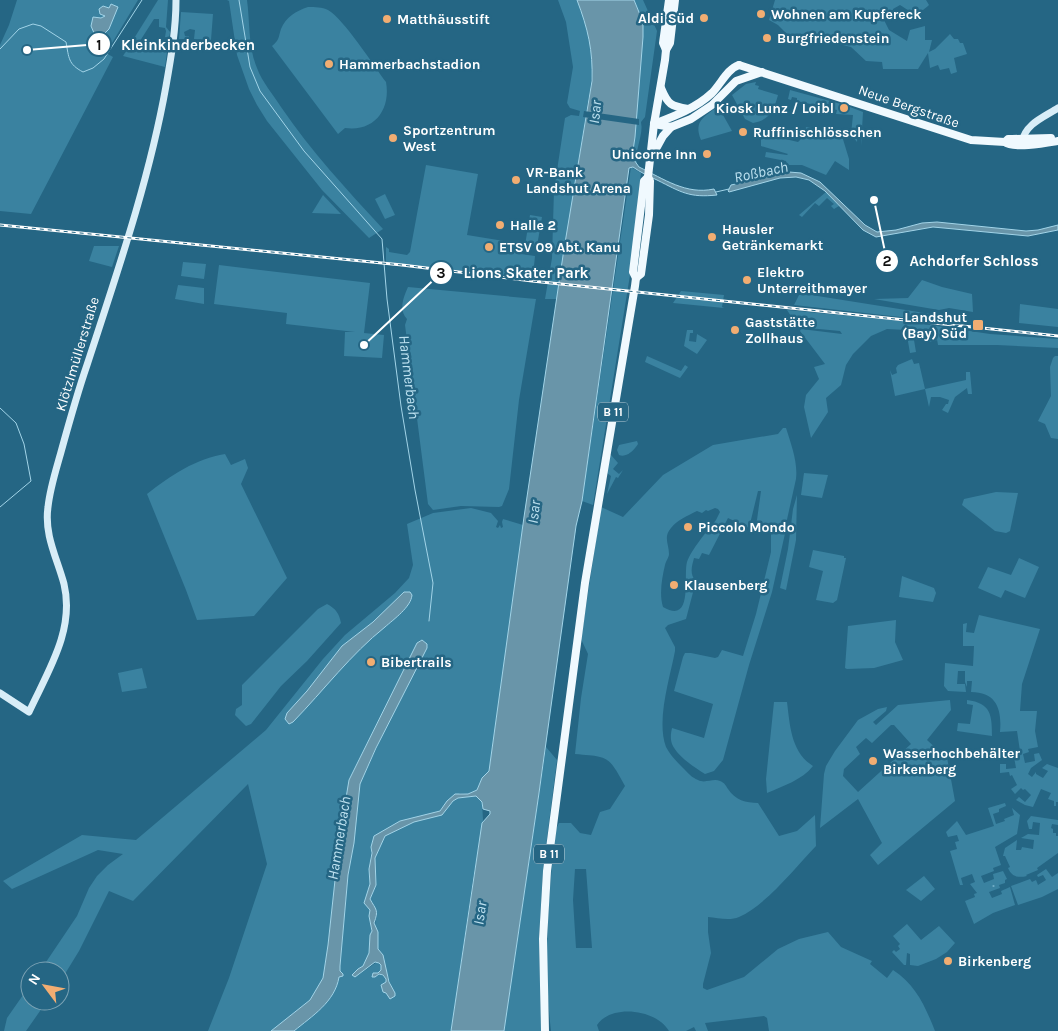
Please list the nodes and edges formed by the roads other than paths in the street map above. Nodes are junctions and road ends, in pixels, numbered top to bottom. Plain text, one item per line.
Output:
1 (176, 0) edge
2 (668, 0) edge
3 (675, 0) edge
4 (666, 50) junction
5 (739, 65) junction
6 (762, 72) junction
7 (660, 87) junction
8 (724, 94) junction
9 (1058, 108) edge
10 (688, 109) junction
11 (654, 124) junction
12 (671, 127) junction
13 (1058, 137) edge
14 (1022, 141) junction
15 (1058, 141) edge
16 (650, 161) junction
17 (0, 693) edge
18 (545, 1031) edge

1 - 17 street, Klötzlmüllerstraße
2 - 4 main road
3 - 4 main road
4 - 7 main road
5 - 6 main road, Neue Bergstraße
5 - 8 main road
5 - 10 main road
6 - 8 main road
6 - 14 main road, Neue Bergstraße
7 - 10 main road
7 - 11 main road, B 11
8 - 12 main road
9 - 14 street
10 - 11 main road
11 - 12 main road
11 - 16 main road, B 11
12 - 16 main road
13 - 14 main road
14 - 15 main road
16 - 18 main road, B 11

